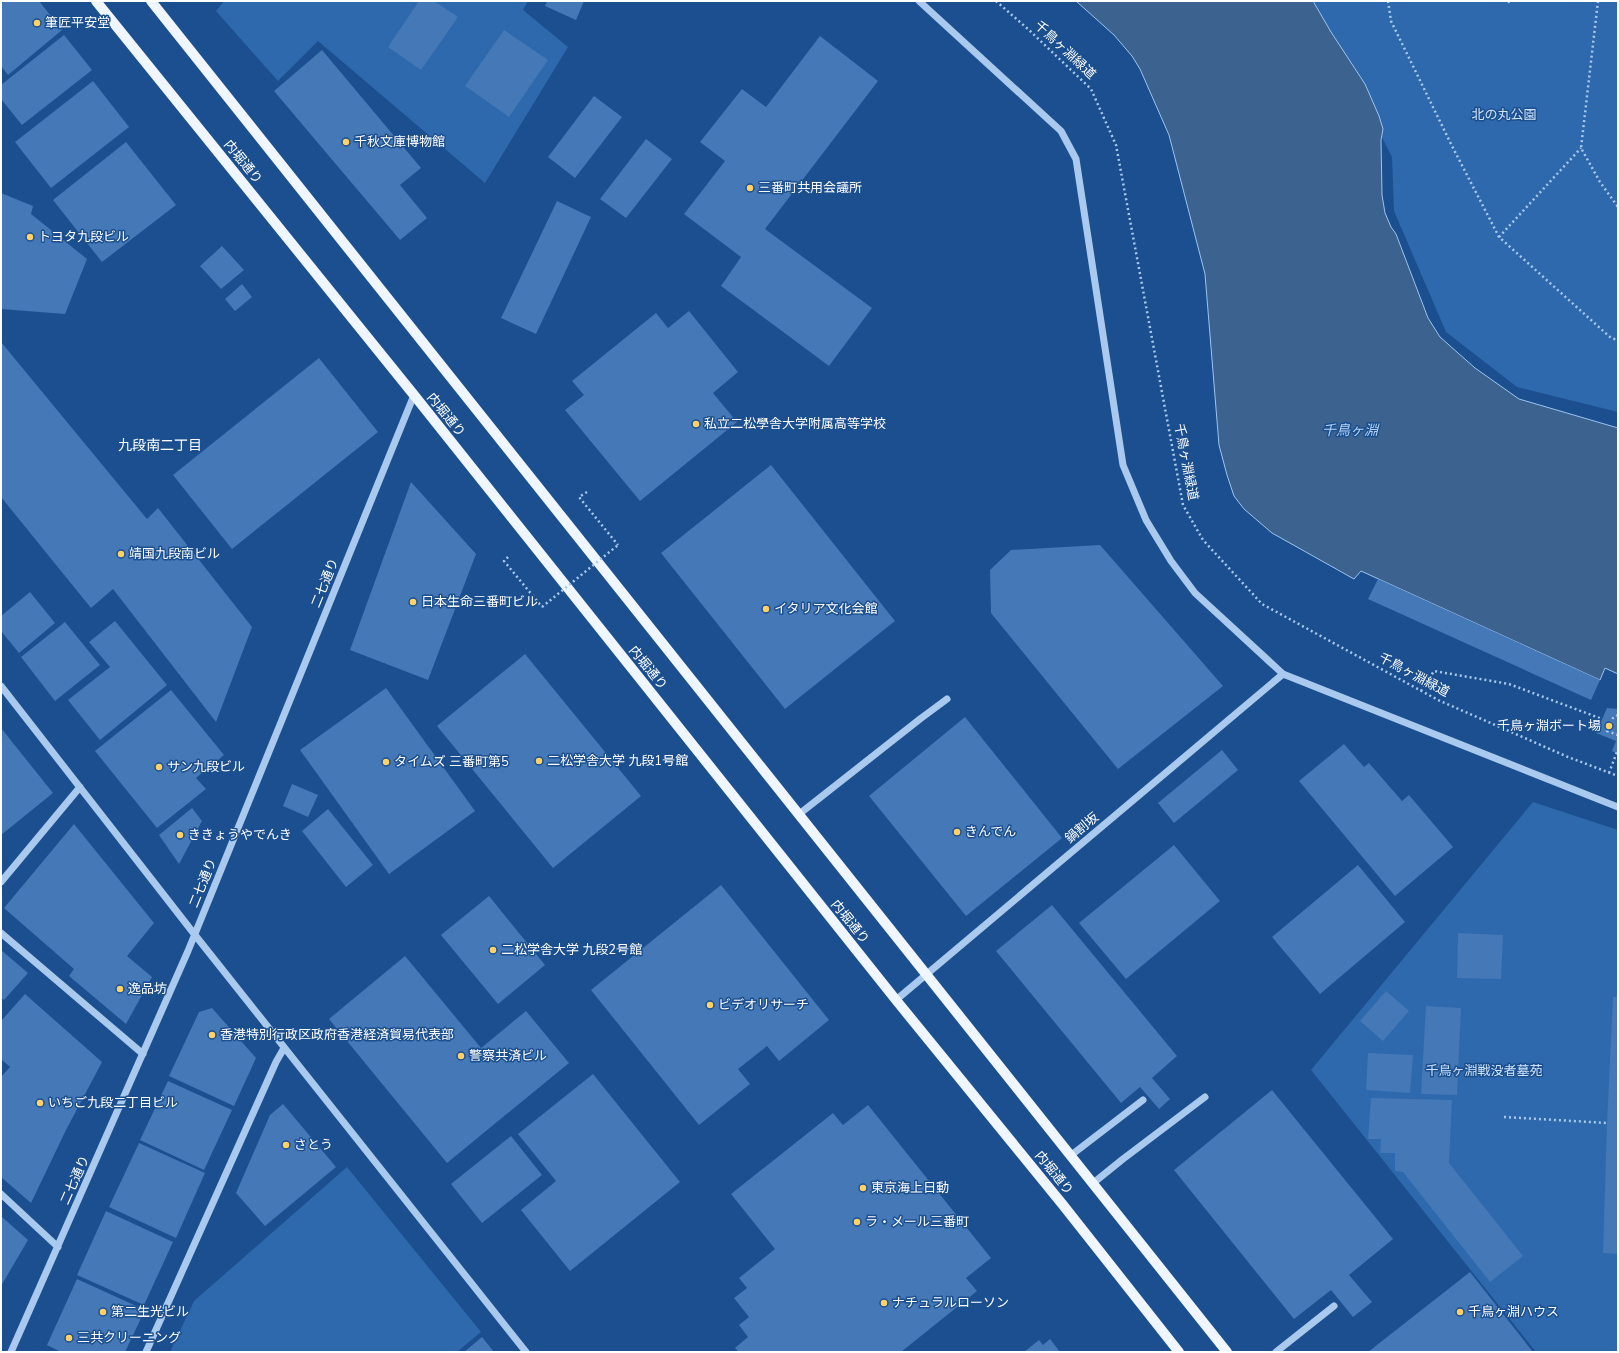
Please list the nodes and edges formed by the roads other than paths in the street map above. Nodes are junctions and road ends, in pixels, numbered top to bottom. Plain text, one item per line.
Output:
1 (96, 1) edge
2 (151, 1) edge
3 (919, 1) edge
4 (414, 395) junction
5 (1283, 674) junction
6 (1, 686) edge
7 (947, 699) dead end
8 (80, 787) junction
9 (1618, 807) edge
10 (798, 815) junction
11 (1, 882) edge
12 (1, 933) edge
13 (195, 935) junction
14 (926, 976) junction
15 (896, 1000) junction
16 (284, 1048) junction
17 (143, 1054) junction
18 (1205, 1097) dead end
19 (1143, 1100) dead end
20 (1070, 1156) junction
21 (1092, 1184) junction
22 (1, 1194) edge
23 (58, 1247) junction
24 (1334, 1306) dead end
25 (11, 1352) edge
26 (146, 1352) edge
27 (526, 1352) edge
28 (1179, 1352) edge
29 (1227, 1352) edge
30 (1276, 1352) edge

1 - 4 main road, 内堀通り
2 - 10 main road, 内堀通り
3 - 5 street
4 - 13 street, 二七通り
4 - 15 main road, 内堀通り
5 - 9 street
5 - 14 street, 鍋割坂
6 - 8 street
7 - 10 street
8 - 11 street
8 - 13 street
10 - 14 main road, 内堀通り
12 - 17 street
13 - 16 street
13 - 17 street, 二七通り
14 - 15 street, 鍋割坂
14 - 20 main road, 内堀通り
15 - 28 main road, 内堀通り
16 - 26 street
16 - 27 street
17 - 23 street, 二七通り
18 - 21 street
19 - 20 street
20 - 21 main road, 内堀通り
21 - 29 main road, 内堀通り
22 - 23 street
23 - 25 street, 二七通り
24 - 30 street

